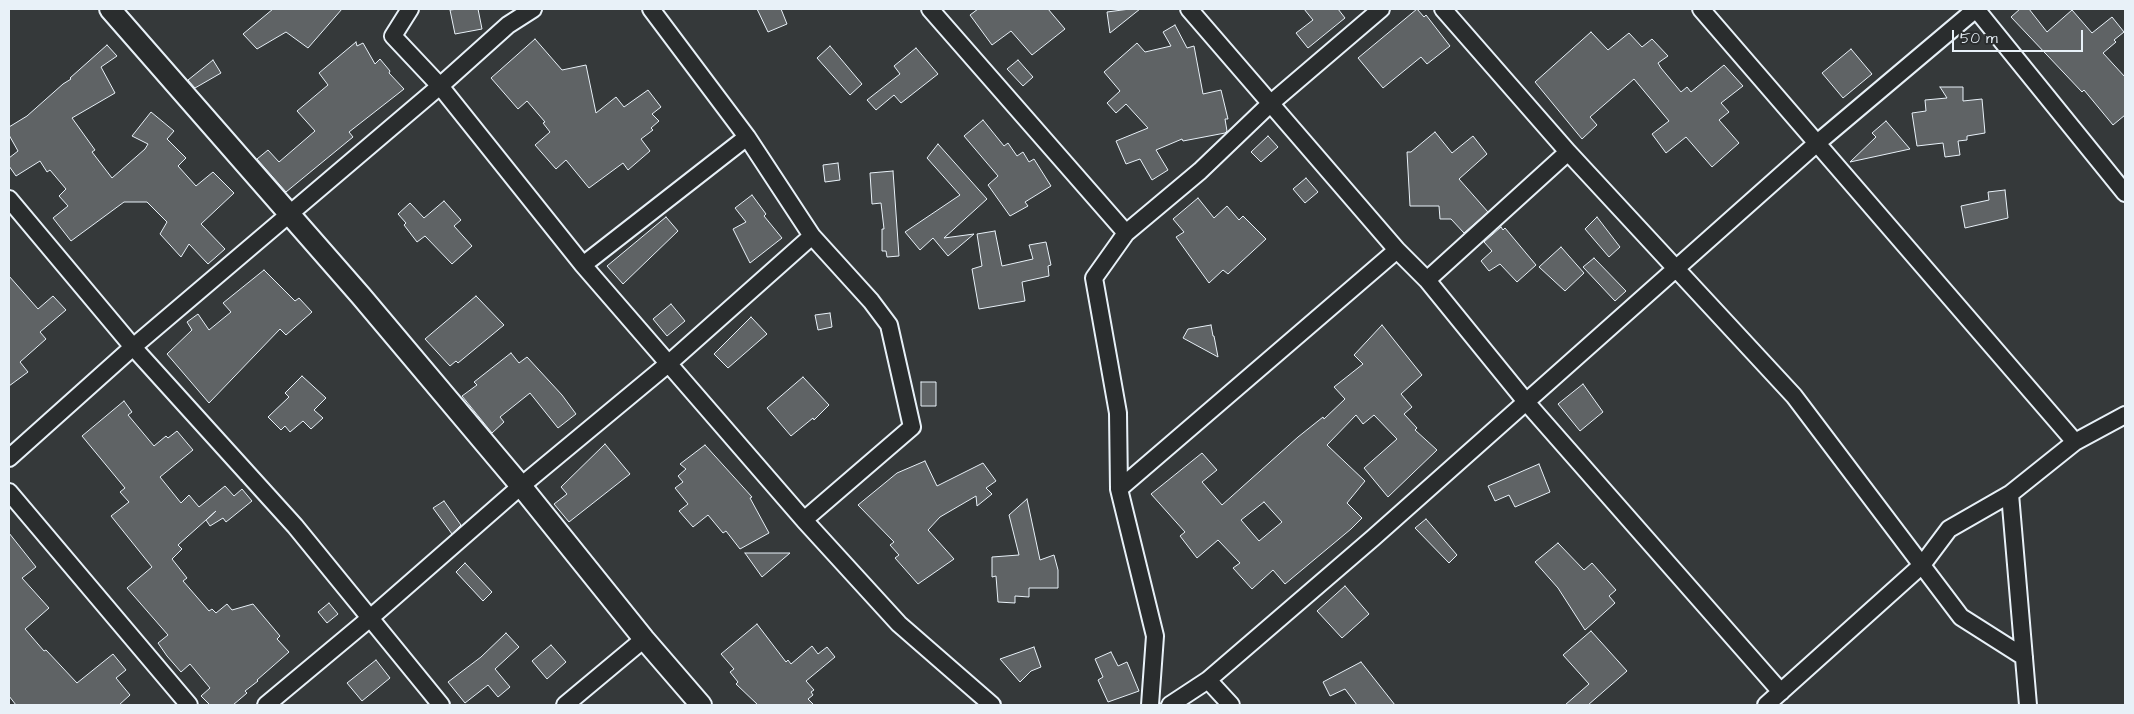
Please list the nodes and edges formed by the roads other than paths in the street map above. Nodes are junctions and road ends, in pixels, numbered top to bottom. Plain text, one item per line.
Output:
1 (110, 9) edge
2 (410, 9) edge
3 (533, 9) edge
4 (651, 9) edge
5 (930, 9) edge
6 (1189, 9) edge
7 (1381, 9) edge
8 (1444, 9) edge
9 (1701, 9) edge
10 (1976, 9) edge
11 (440, 86) junction
12 (1271, 103) junction
13 (747, 137) junction
14 (1816, 144) junction
15 (1568, 152) junction
16 (2125, 193) edge
17 (9, 199) edge
18 (289, 214) junction
19 (1126, 232) junction
20 (812, 236) junction
21 (1397, 250) junction
22 (583, 265) junction
23 (1676, 268) junction
24 (1428, 280) junction
25 (133, 347) junction
26 (668, 364) junction
27 (1527, 403) junction
28 (2125, 415) edge
29 (2075, 442) junction
30 (9, 458) edge
31 (521, 486) junction
32 (1119, 489) junction
33 (9, 492) edge
34 (2010, 494) junction
35 (804, 520) junction
36 (1922, 565) junction
37 (369, 618) junction
38 (644, 640) junction
39 (2024, 657) junction
40 (1208, 680) junction
41 (1781, 692) junction
42 (189, 705) edge
43 (266, 705) edge
44 (442, 705) edge
45 (565, 705) edge
46 (701, 705) edge
47 (992, 705) edge
48 (1150, 705) edge
49 (1170, 705) edge
50 (1231, 705) edge
51 (1766, 705) edge
52 (2028, 705) edge

1 - 18 street
2 - 11 street
3 - 11 street
4 - 13 street
5 - 19 street
6 - 12 street
7 - 12 street
8 - 15 street
9 - 14 street
10 - 14 street
10 - 16 street
11 - 18 street
11 - 22 street
12 - 19 street
12 - 21 street
13 - 20 street
13 - 22 street
14 - 23 street
14 - 29 street
15 - 23 street
15 - 24 street
17 - 25 street
18 - 25 street
18 - 31 street
19 - 32 street
20 - 26 street
20 - 35 street
21 - 24 street
21 - 32 street
22 - 26 street
23 - 27 street
23 - 36 street
24 - 27 street
25 - 30 street
25 - 37 street
26 - 31 street
26 - 35 street
27 - 40 street
27 - 41 street
28 - 29 street
29 - 34 street
31 - 37 street
31 - 38 street
32 - 48 street
33 - 42 street
34 - 36 street
34 - 39 street
35 - 47 street
36 - 39 street
36 - 41 street
37 - 43 street
37 - 44 street
38 - 45 street
38 - 46 street
39 - 52 street
40 - 49 street
40 - 50 street
41 - 51 street

